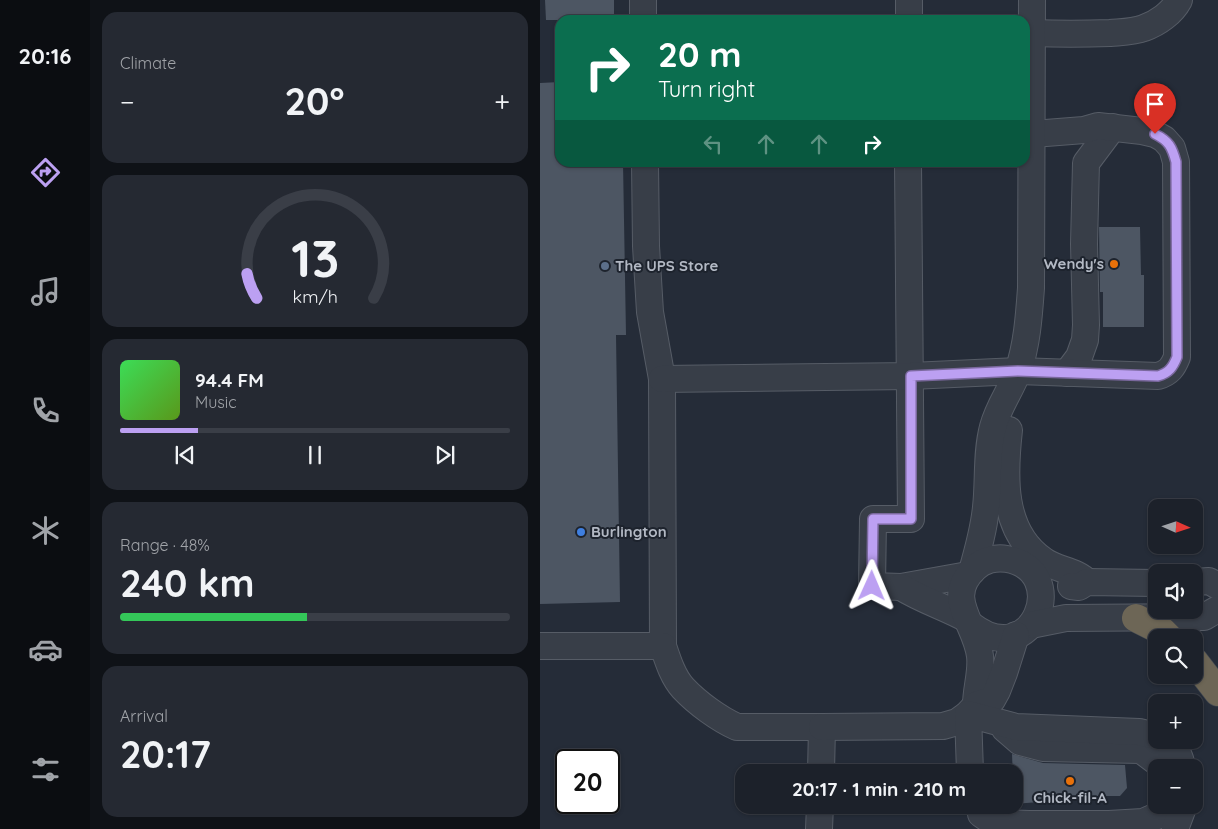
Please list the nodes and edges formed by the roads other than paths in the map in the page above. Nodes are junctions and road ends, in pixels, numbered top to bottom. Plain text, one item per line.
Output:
1 (643, 0) edge
2 (909, 0) edge
3 (1032, 0) edge
4 (1179, 0) edge
5 (643, 15) edge
6 (909, 15) edge
7 (1032, 34) junction
8 (1113, 128) junction
9 (1033, 134) junction
10 (645, 167) edge
11 (908, 167) edge
12 (1067, 372) junction
13 (911, 376) junction
14 (1016, 376) junction
15 (662, 379) junction
16 (1013, 521) junction
17 (970, 573) junction
18 (1031, 573) junction
19 (1087, 582) junction
20 (1203, 582) edge
21 (1148, 583) edge
22 (1218, 586) edge
23 (901, 587) junction
24 (1218, 609) edge
25 (1136, 618) junction
26 (969, 622) junction
27 (1158, 629) edge
28 (1023, 630) junction
29 (540, 646) edge
30 (663, 646) junction
31 (1203, 673) edge
32 (1218, 692) edge
33 (971, 720) junction
34 (1000, 724) junction
35 (822, 727) junction
36 (1148, 734) edge
37 (1152, 759) edge
38 (821, 764) edge
39 (970, 764) edge
40 (979, 764) edge
41 (820, 814) edge
42 (970, 814) edge
43 (981, 814) edge
44 (1160, 814) edge
45 (1180, 814) edge
46 (819, 829) edge
47 (971, 829) edge
48 (1174, 829) edge

1 - 5 lane
2 - 6 lane
3 - 7 lane
4 - 7 lane
7 - 9 lane
8 - 9 lane
8 - 12 lane
8 - 12 lane
9 - 14 lane
10 - 15 lane
11 - 13 lane
12 - 14 lane
13 - 14 lane
13 - 15 lane
13 - 23 lane
14 - 16 lane
14 - 17 lane
15 - 30 lane
16 - 18 lane
16 - 19 lane
17 - 18 lane
17 - 23 lane
17 - 26 lane
18 - 19 lane
18 - 28 lane
19 - 21 lane
20 - 22 lane
23 - 26 lane
24 - 25 lane
25 - 27 highway
25 - 28 lane
26 - 28 lane
26 - 33 lane
28 - 33 lane
29 - 30 lane
30 - 35 lane
31 - 32 highway
33 - 34 lane
33 - 35 lane
33 - 39 lane
33 - 40 lane
34 - 36 lane
34 - 37 lane
35 - 38 lane
41 - 46 lane
42 - 47 lane
43 - 44 lane
45 - 48 lane

